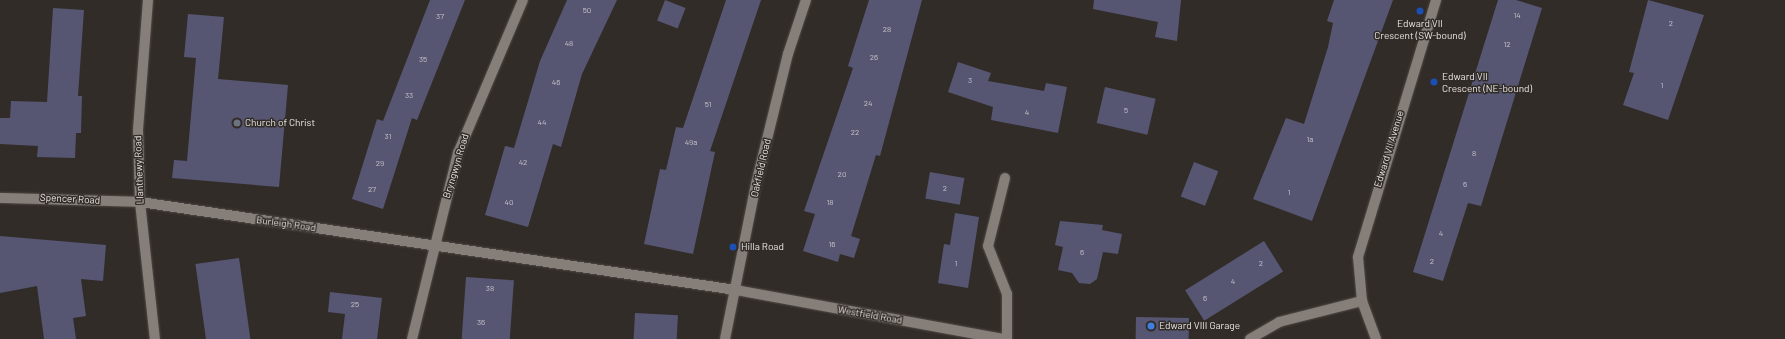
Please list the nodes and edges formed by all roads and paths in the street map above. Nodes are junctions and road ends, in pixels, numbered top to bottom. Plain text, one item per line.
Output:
1 (148, 0) edge
2 (522, 0) edge
3 (806, 0) edge
4 (1436, 0) edge
5 (1006, 178) dead end
6 (0, 198) edge
7 (140, 202) junction
8 (433, 244) junction
9 (736, 290) junction
10 (1362, 301) junction
11 (155, 339) edge
12 (412, 339) edge
13 (725, 339) edge
14 (1004, 339) edge
15 (1007, 339) edge
16 (1250, 339) edge
17 (1376, 339) edge

1 - 7 street, Llanthewy Road
2 - 8 street, Bryngwyn Road
3 - 9 street, Oakfield Road
4 - 10 street, Edward VII Avenue
5 - 15 street
6 - 7 street, Spencer Road
7 - 8 street, Burleigh Road
7 - 11 street, Llanthewy Road
8 - 9 street
8 - 12 street, Bryngwyn Road
9 - 13 street, Oakfield Road
9 - 14 street, Westfield Road
10 - 16 street
10 - 17 street, Edward VII Avenue

